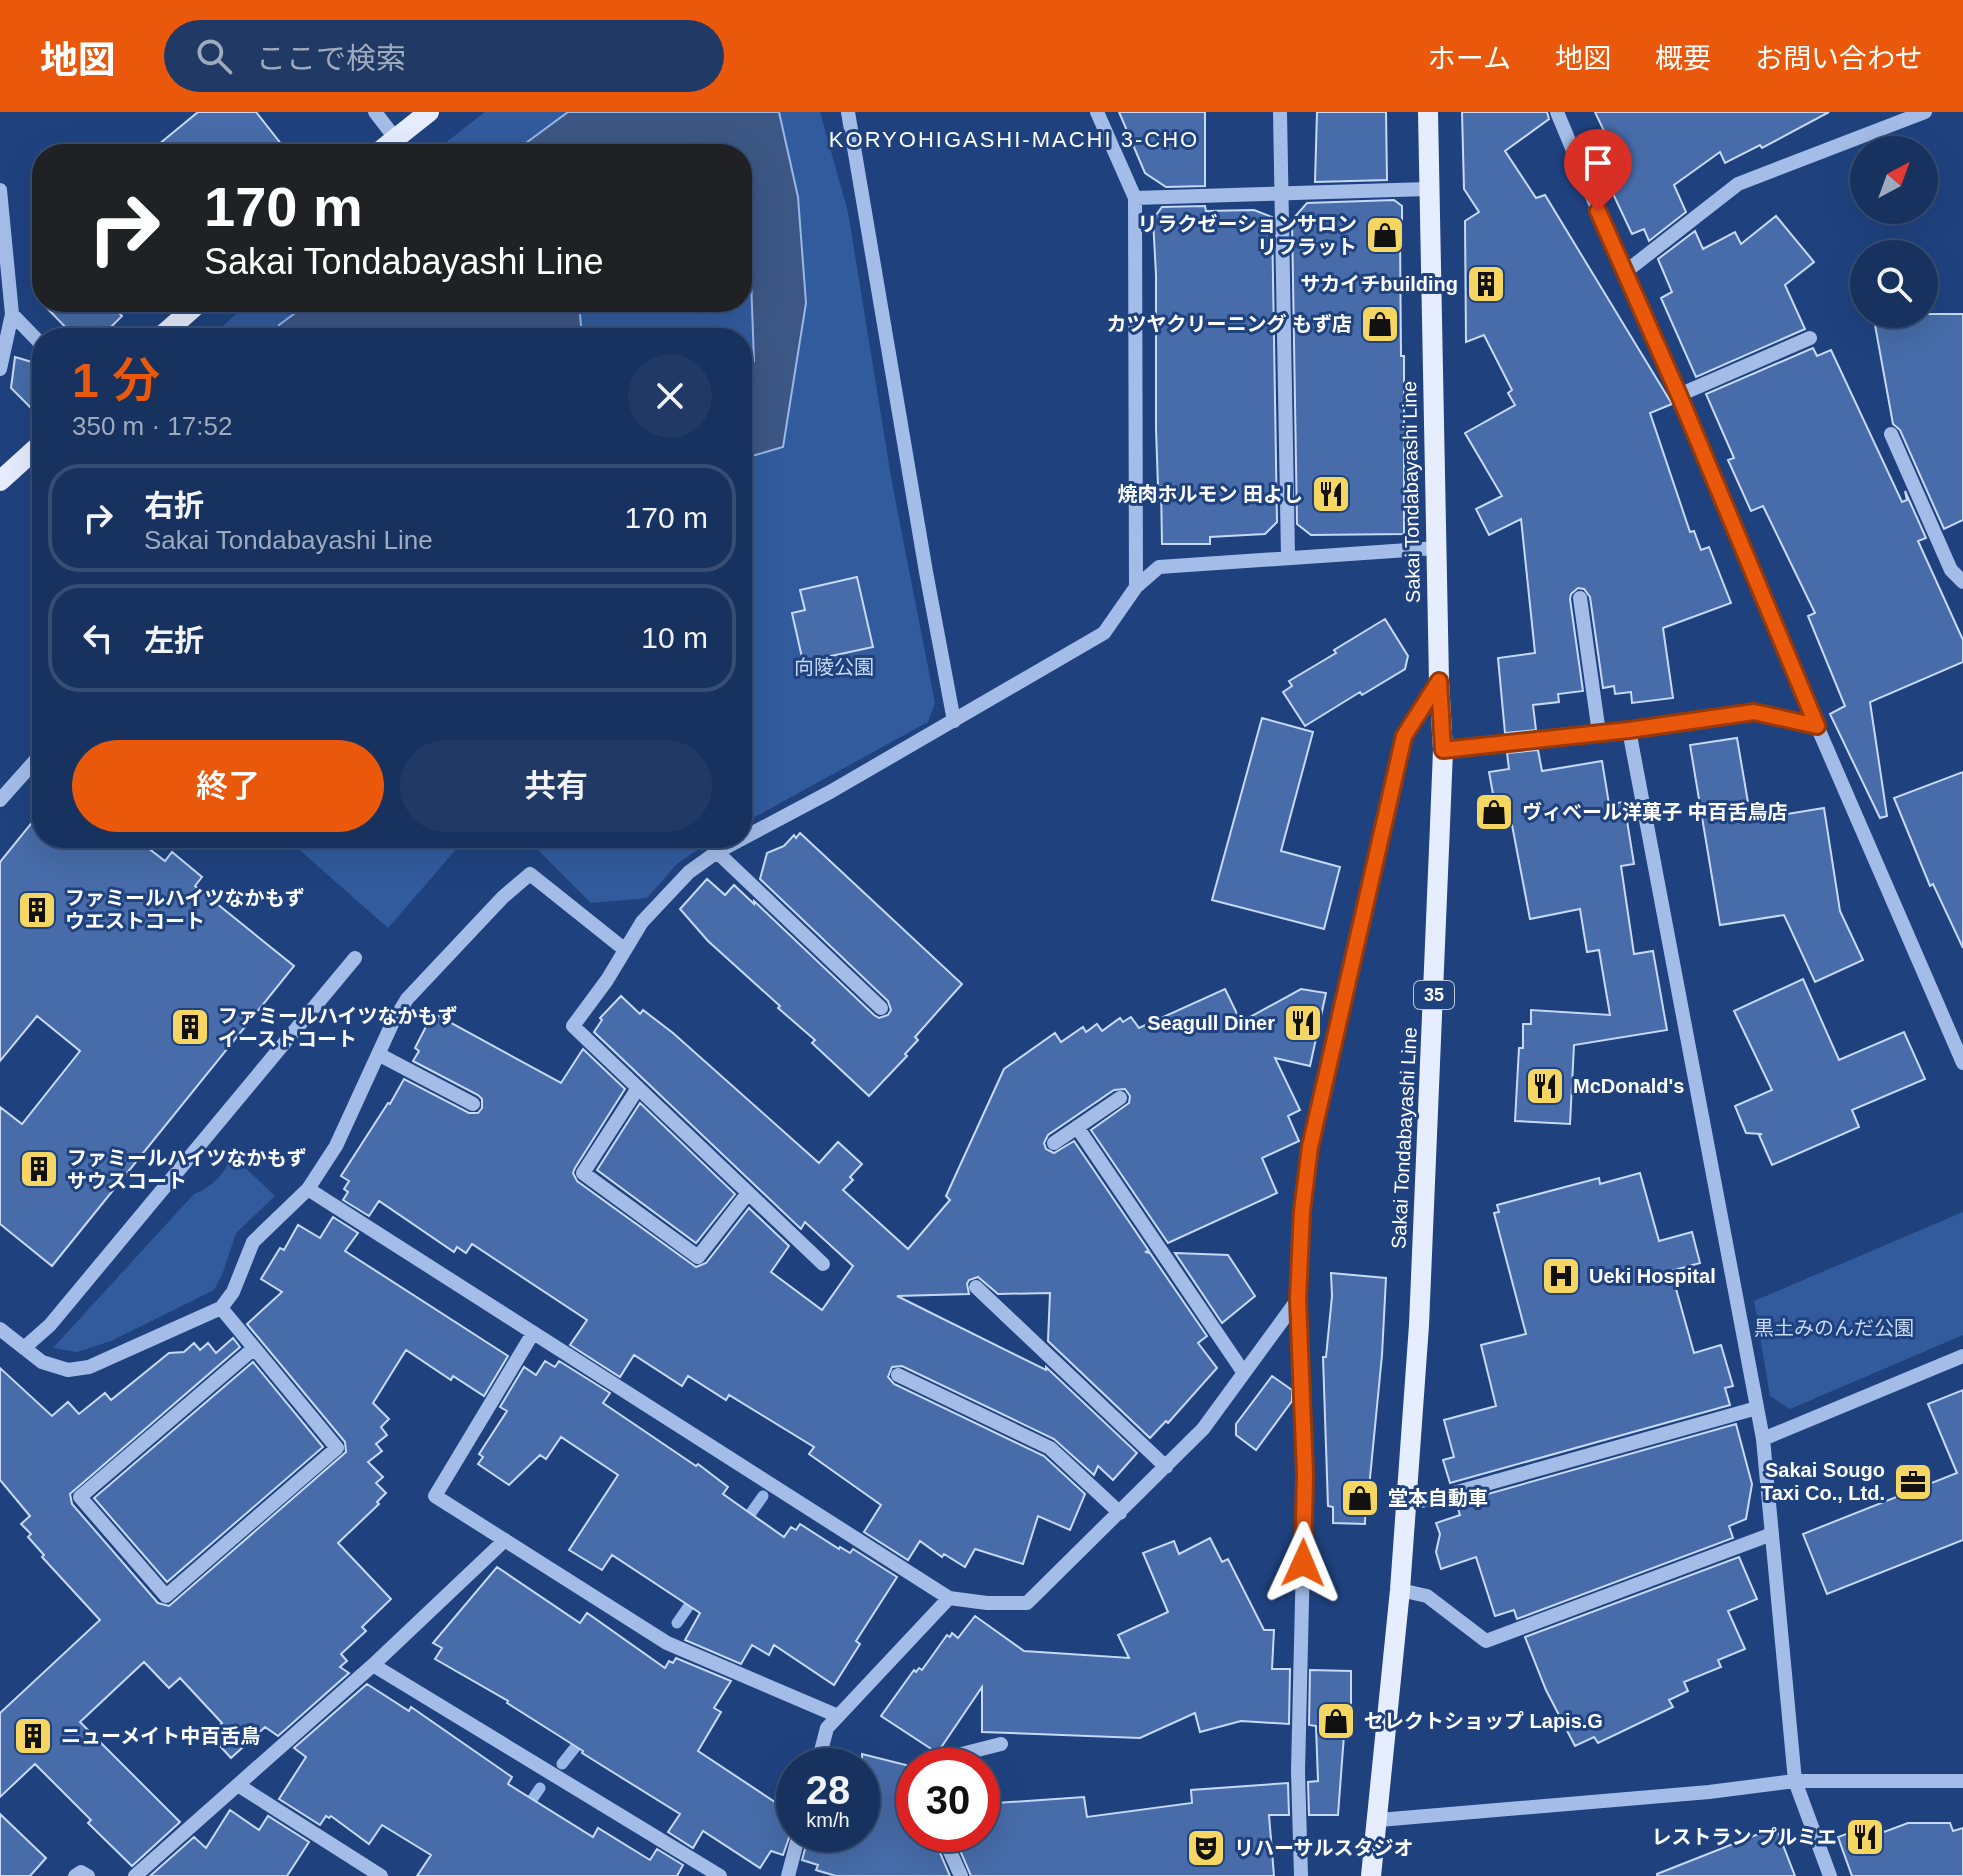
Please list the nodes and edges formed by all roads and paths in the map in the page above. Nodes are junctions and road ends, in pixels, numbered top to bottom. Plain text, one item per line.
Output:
1 (375, 112) edge
2 (429, 112) edge
3 (848, 112) edge
4 (1097, 112) edge
5 (1280, 112) edge
6 (1428, 112) edge
7 (1557, 112) edge
8 (1925, 112) edge
9 (395, 138) junction
10 (388, 144) edge
11 (1428, 189) junction
12 (0, 190) edge
13 (1282, 192) junction
14 (1135, 198) junction
15 (9, 206) edge
16 (1624, 273) junction
17 (187, 312) edge
18 (12, 314) junction
19 (170, 328) edge
20 (32, 335) edge
21 (1810, 338) dead end
22 (0, 369) edge
23 (1679, 395) junction
24 (1891, 434) dead end
25 (32, 452) edge
26 (0, 481) edge
27 (1437, 548) junction
28 (1288, 556) junction
29 (1963, 582) edge
30 (1136, 587) junction
31 (1580, 598) dead end
32 (1439, 681) junction
33 (954, 721) junction
34 (1817, 726) junction
35 (1629, 730) junction
36 (1599, 733) junction
37 (1443, 750) junction
38 (32, 764) edge
39 (0, 800) edge
40 (752, 833) edge
41 (725, 848) edge
42 (717, 852) junction
43 (624, 949) junction
44 (355, 958) dead end
45 (881, 1008) dead end
46 (378, 1054) junction
47 (1963, 1063) edge
48 (638, 1088) junction
49 (1120, 1098) dead end
50 (473, 1104) dead end
51 (1077, 1127) junction
52 (1054, 1143) dead end
53 (308, 1189) junction
54 (748, 1193) junction
55 (823, 1264) dead end
56 (976, 1287) dead end
57 (1298, 1299) junction
58 (221, 1308) junction
59 (0, 1329) edge
60 (533, 1333) junction
61 (24, 1348) junction
62 (253, 1349) junction
63 (1963, 1356) edge
64 (1244, 1373) junction
65 (898, 1375) dead end
66 (1757, 1408) junction
67 (1763, 1439) junction
68 (1166, 1467) junction
69 (1406, 1504) junction
70 (1120, 1513) junction
71 (1772, 1534) junction
72 (505, 1540) junction
73 (1400, 1590) junction
74 (949, 1598) junction
75 (373, 1665) junction
76 (838, 1716) junction
77 (1001, 1744) dead end
78 (822, 1748) edge
79 (985, 1748) edge
80 (1795, 1781) junction
81 (1963, 1781) edge
82 (238, 1785) junction
83 (1379, 1820) junction
84 (794, 1852) edge
85 (950, 1852) edge
86 (75, 1876) edge
87 (88, 1876) edge
88 (135, 1876) edge
89 (381, 1876) edge
90 (720, 1876) edge
91 (788, 1876) edge
92 (961, 1876) edge
93 (1301, 1876) edge
94 (1371, 1876) edge
95 (1830, 1876) edge

1 - 9 street
2 - 9 main road
3 - 33 street
4 - 14 street
5 - 13 street
6 - 11 main road, Sakai Tondabayashi Line / 35
7 - 16 street
8 - 16 street
9 - 10 main road
11 - 13 street
11 - 27 main road, Sakai Tondabayashi Line / 35
12 - 15 street
13 - 14 street
13 - 28 street
14 - 30 street
15 - 18 street
16 - 23 street
17 - 19 main road
18 - 20 street
18 - 22 street
21 - 23 street
23 - 34 street
24 - 29 street
25 - 26 main road
27 - 28 street
27 - 32 main road, Sakai Tondabayashi Line / 35
28 - 30 street
30 - 33 street
31 - 36 street
32 - 37 main road, Sakai Tondabayashi Line / 35
32 - 57 street
33 - 40 street
34 - 35 street
34 - 47 street
35 - 36 street
35 - 66 street
36 - 37 street
37 - 69 main road, Sakai Tondabayashi Line / 35
38 - 39 street
41 - 42 street
42 - 43 street
42 - 45 street
43 - 46 street
43 - 48 street
44 - 61 street
46 - 50 street
46 - 53 street
48 - 54 street
48 - 54 street
49 - 51 street
51 - 52 street
51 - 64 street
53 - 58 street
53 - 60 street
54 - 55 street
56 - 68 street
57 - 64 street
57 - 93 street
58 - 61 street
58 - 62 street
59 - 61 street
60 - 72 street
60 - 74 street
62 - 62 street
63 - 67 street
64 - 68 street
65 - 70 street
66 - 67 street
66 - 69 street
67 - 71 street
68 - 70 street
69 - 73 main road, Sakai Tondabayashi Line / 35
70 - 74 street
71 - 73 street
71 - 80 street
72 - 75 street
72 - 76 street
73 - 83 main road, Sakai Tondabayashi Line / 35
74 - 76 street
75 - 82 street
75 - 90 street
76 - 78 street
77 - 79 street
80 - 81 street
80 - 83 street
80 - 95 street
82 - 88 street
82 - 89 street
83 - 94 main road, Sakai Tondabayashi Line / 35
84 - 91 street
85 - 92 street
86 - 87 street

